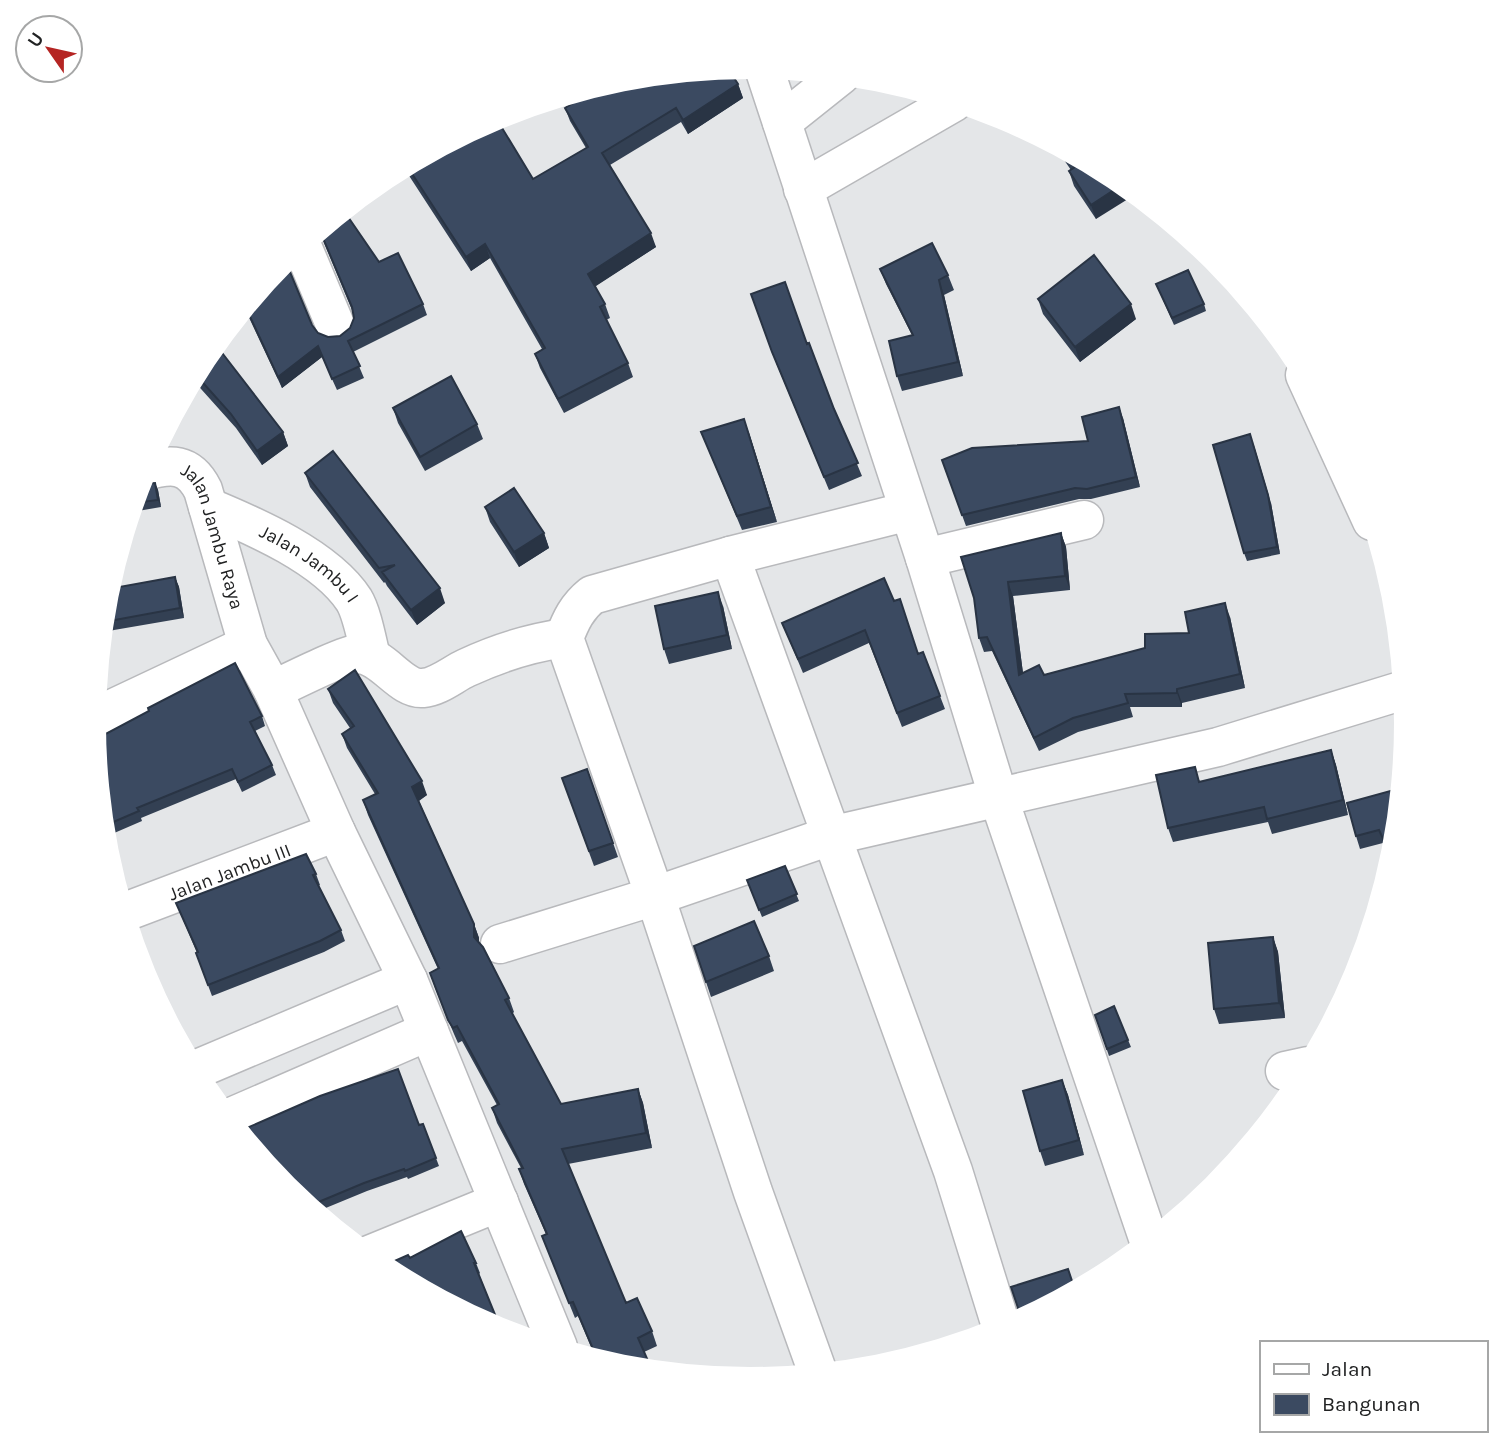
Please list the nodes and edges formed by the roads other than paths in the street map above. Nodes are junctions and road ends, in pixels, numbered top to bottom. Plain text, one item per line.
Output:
1 (768, 79) edge
2 (830, 84) edge
3 (943, 109) edge
4 (782, 122) junction
5 (803, 189) junction
6 (306, 257) edge
7 (336, 327) dead end
8 (159, 467) edge
9 (208, 507) junction
10 (909, 511) junction
11 (1084, 520) dead end
12 (730, 556) junction
13 (925, 558) junction
14 (564, 638) junction
15 (248, 645) junction
16 (371, 657) junction
17 (273, 690) junction
18 (1394, 693) edge
19 (107, 712) edge
20 (999, 799) junction
21 (336, 832) junction
22 (830, 836) junction
23 (655, 896) junction
24 (134, 909) edge
25 (500, 944) dead end
26 (408, 980) junction
27 (429, 1031) junction
28 (206, 1066) edge
29 (238, 1114) edge
30 (499, 1202) junction
31 (1146, 1232) edge
32 (381, 1250) edge
33 (998, 1317) edge
34 (553, 1336) edge
35 (815, 1364) edge

1 - 4 street
2 - 4 street
3 - 5 street
4 - 5 street
5 - 10 street
6 - 7 street
8 - 9 street, Jalan Jambu Raya
9 - 15 street, Jalan Jambu Raya
9 - 16 street, Jalan Jambu I
10 - 12 street
10 - 13 street
11 - 13 street
12 - 14 street
12 - 22 street
13 - 20 street
14 - 16 street
14 - 23 street
15 - 17 street, Jalan Jambu Raya
15 - 19 street
16 - 17 street
17 - 21 street, Jalan Jambu Raya
18 - 20 street
20 - 22 street
20 - 31 street
21 - 24 street, Jalan Jambu III
21 - 26 street, Jalan Jambu Raya
22 - 23 street
22 - 33 street
23 - 25 street
23 - 35 street
26 - 27 street, Jalan Jambu Raya
26 - 28 street
27 - 29 street
27 - 30 street, Jalan Jambu Raya
30 - 32 street
30 - 34 street, Jalan Jambu Raya

